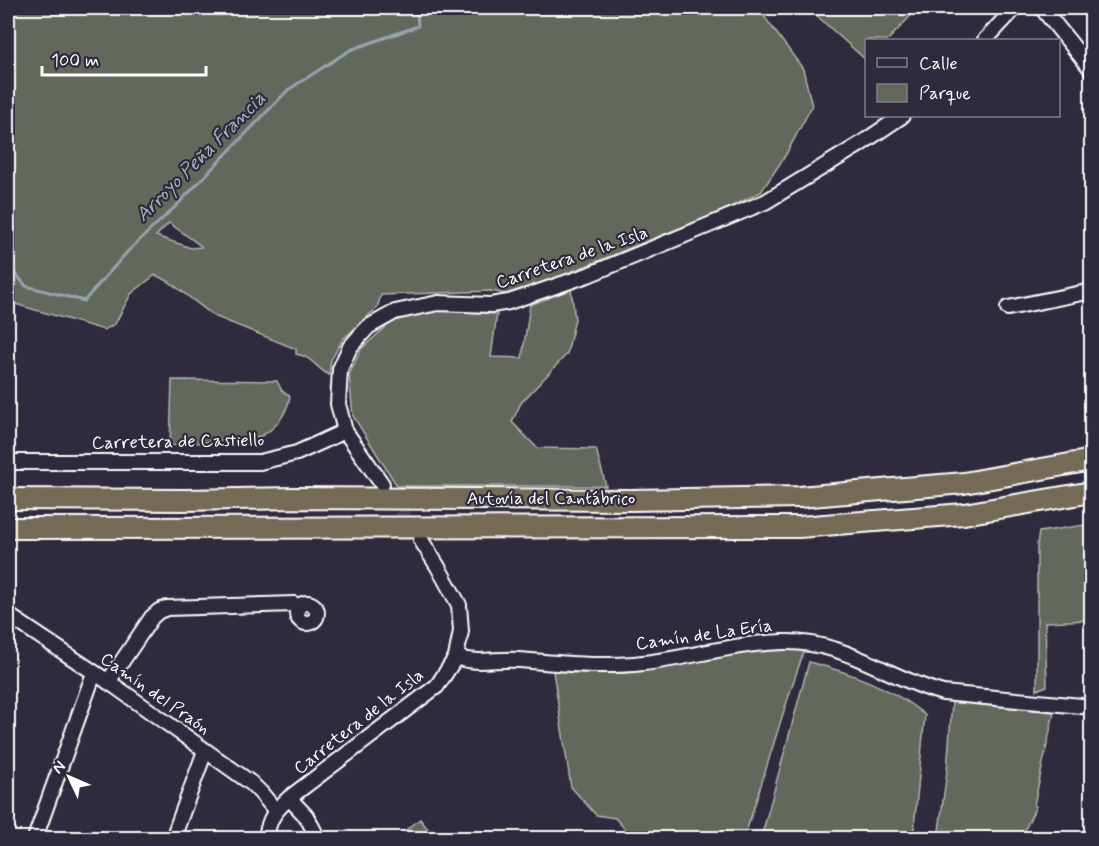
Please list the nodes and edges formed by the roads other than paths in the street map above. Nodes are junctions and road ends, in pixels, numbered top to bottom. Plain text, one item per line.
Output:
1 (1015, 8) edge
2 (1042, 8) edge
3 (986, 39) edge
4 (1092, 70) edge
5 (901, 117) edge
6 (1092, 291) edge
7 (1008, 308) dead end
8 (345, 431) junction
9 (1092, 460) edge
10 (8, 462) edge
11 (382, 484) tunnel mouth
12 (1092, 492) edge
13 (8, 500) edge
14 (269, 527) junction
15 (8, 528) edge
16 (8, 540) edge
17 (420, 540) tunnel mouth
18 (299, 607) dead end
19 (8, 615) edge
20 (456, 657) junction
21 (94, 673) junction
22 (108, 682) junction
23 (1092, 707) edge
24 (205, 751) junction
25 (289, 798) junction
26 (276, 811) junction
27 (35, 838) edge
28 (173, 838) edge
29 (266, 838) edge
30 (318, 838) edge

1 - 3 street
2 - 4 street
5 - 8 street, Carretera de la Isla
6 - 7 street
8 - 10 street, Carretera de Castiello
8 - 11 street, Carretera de la Isla
9 - 13 highway, Autovía del Cantábrico
12 - 14 highway, Autovía del Cantábrico
14 - 15 highway, Autovía del Cantábrico
14 - 16 highway
17 - 20 street, Carretera de la Isla
18 - 22 street
19 - 21 street, Camín del Praón
20 - 23 street, Camín de La Ería
20 - 25 street, Carretera de la Isla
21 - 22 street, Camín del Praón
21 - 27 street
22 - 24 street, Camín del Praón
24 - 26 street, Camín del Praón
24 - 28 street
25 - 26 street, Carretera de la Isla
25 - 30 street
26 - 29 street

